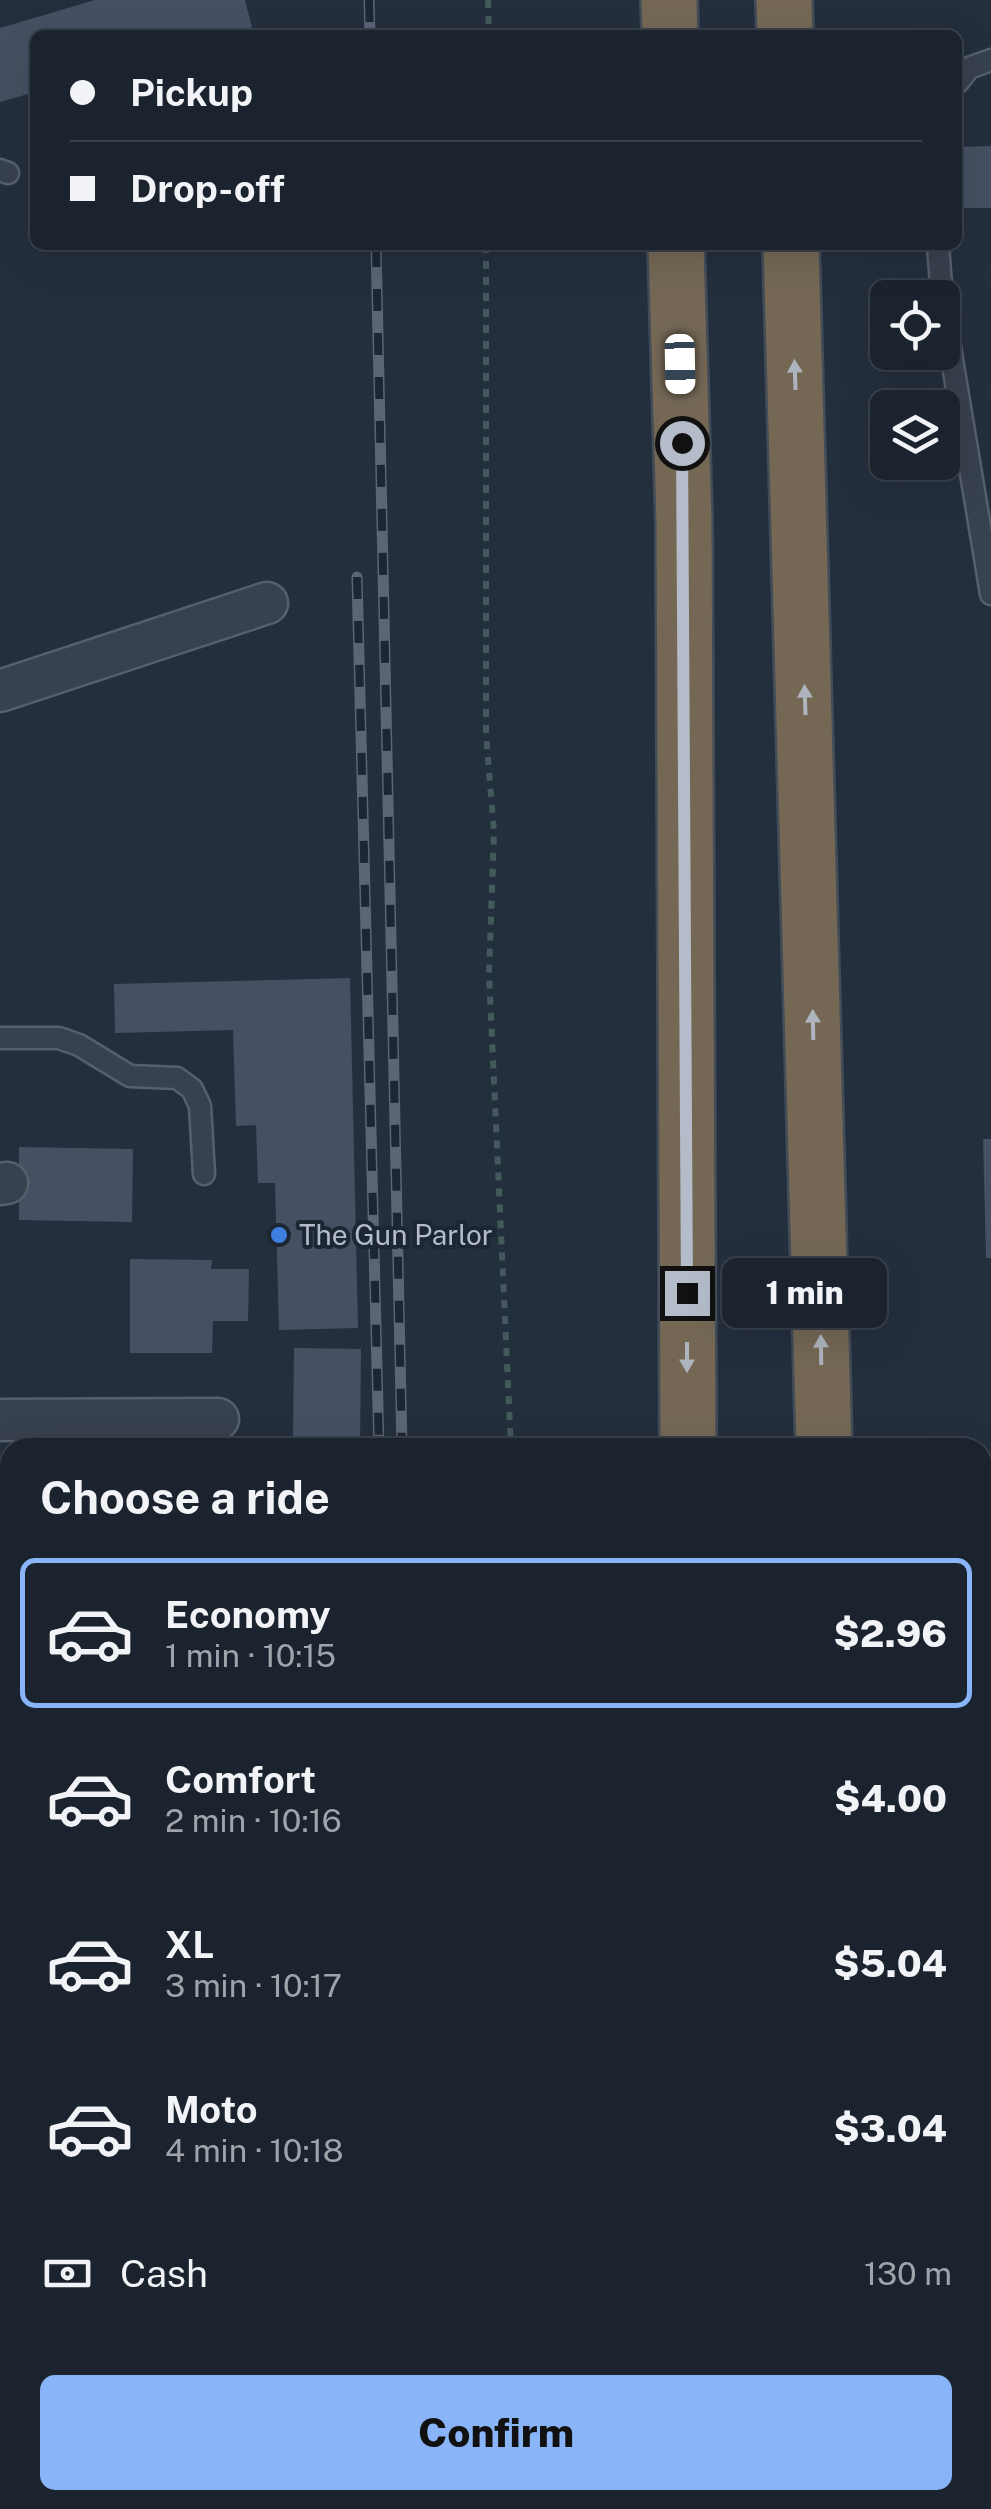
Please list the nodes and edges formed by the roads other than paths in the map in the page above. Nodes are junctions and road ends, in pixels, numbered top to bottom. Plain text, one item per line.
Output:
1 (669, 0) edge
2 (784, 0) edge
3 (670, 30) edge
4 (785, 30) edge
5 (991, 60) edge
6 (962, 77) edge
7 (676, 250) edge
8 (791, 250) edge
9 (938, 250) edge
10 (941, 280) edge
11 (954, 370) edge
12 (991, 594) edge
13 (267, 603) dead end
14 (0, 691) edge
15 (0, 1038) edge
16 (204, 1174) dead end
17 (0, 1420) edge
18 (218, 1420) dead end
19 (688, 1438) edge
20 (824, 1438) edge

1 - 3 highway
2 - 4 highway
5 - 6 lane
7 -> 19 highway
20 -> 8 highway
9 - 10 lane
11 - 12 lane
13 - 14 street
15 - 16 lane
17 - 18 street

